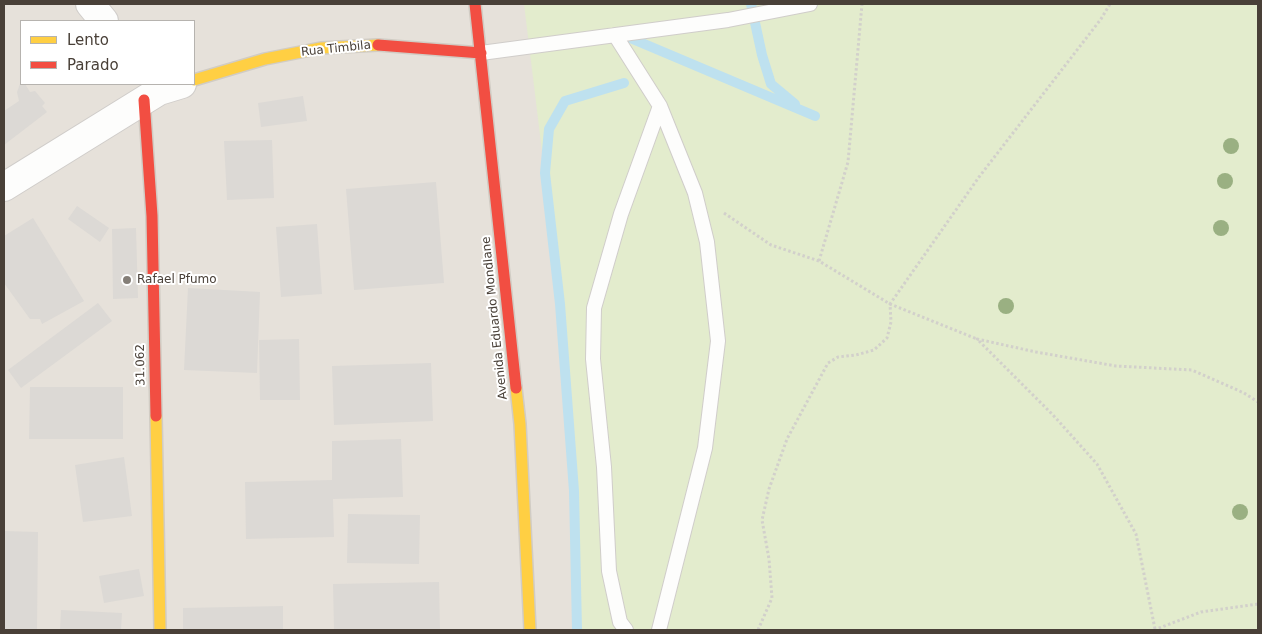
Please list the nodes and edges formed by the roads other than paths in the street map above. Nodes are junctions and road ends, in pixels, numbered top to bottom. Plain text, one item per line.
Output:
1 (90, 4) edge
2 (474, 4) edge
3 (810, 4) edge
4 (103, 20) edge
5 (615, 35) junction
6 (482, 53) junction
7 (195, 80) edge
8 (160, 89) edge
9 (660, 106) junction
10 (4, 186) edge
11 (160, 630) edge
12 (530, 630) edge
13 (626, 630) edge
14 (659, 630) edge

1 - 4 street
2 - 6 street, Avenida Eduardo Mondlane
3 - 5 lane
5 - 6 lane
5 - 9 lane
6 - 7 street, Rua Timbila
6 - 12 street, Avenida Eduardo Mondlane
8 - 10 street
8 - 11 street, 31.062
9 - 13 lane
9 - 14 lane

